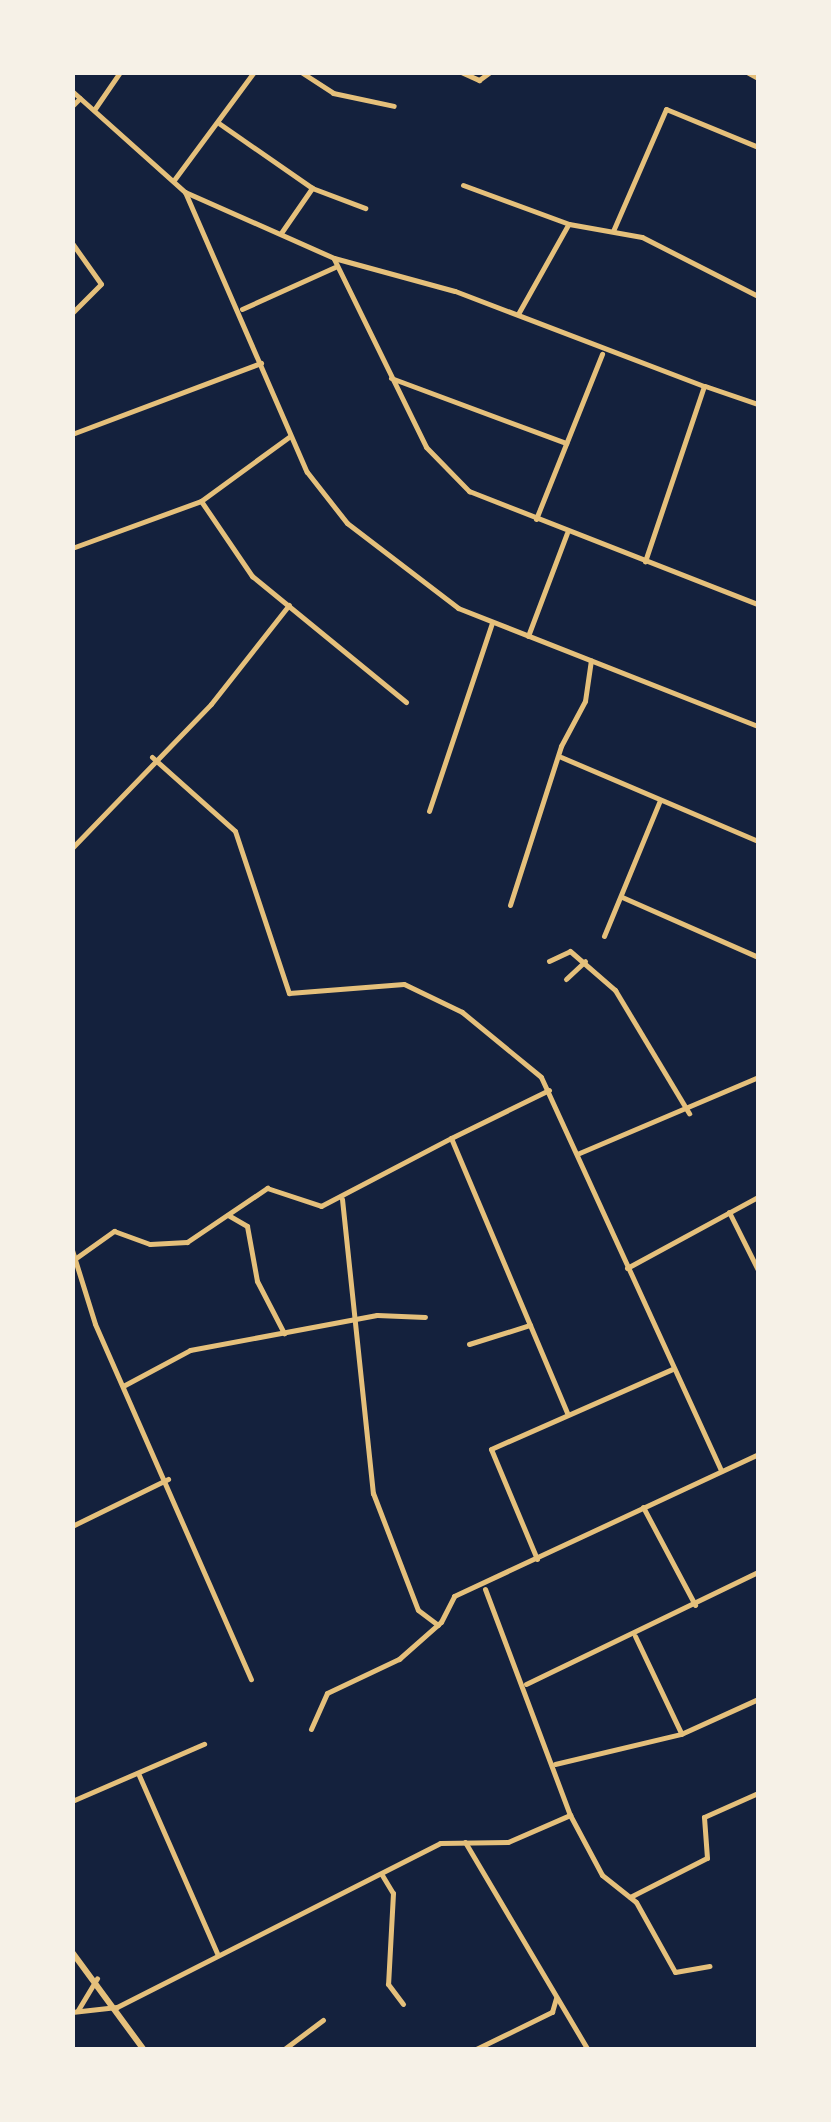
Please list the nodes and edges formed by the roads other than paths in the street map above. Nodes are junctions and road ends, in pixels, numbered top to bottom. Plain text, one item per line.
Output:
1 (120, 72) edge
2 (254, 72) edge
3 (301, 72) edge
4 (461, 72) edge
5 (490, 72) edge
6 (747, 72) edge
7 (758, 78) edge
8 (72, 91) edge
9 (80, 98) junction
10 (72, 106) edge
11 (394, 106) dead end
12 (94, 110) junction
13 (220, 124) junction
14 (758, 147) edge
15 (174, 180) junction
16 (463, 185) dead end
17 (312, 188) junction
18 (185, 192) junction
19 (366, 208) dead end
20 (568, 224) junction
21 (614, 230) junction
22 (280, 233) junction
23 (72, 243) edge
24 (334, 258) junction
25 (336, 266) junction
26 (758, 296) edge
27 (242, 309) junction
28 (72, 313) edge
29 (518, 314) junction
30 (601, 351) junction
31 (261, 363) junction
32 (388, 376) junction
33 (704, 386) junction
34 (758, 404) edge
35 (72, 434) edge
36 (290, 436) junction
37 (566, 443) junction
38 (201, 501) junction
39 (536, 520) junction
40 (567, 533) junction
41 (72, 548) edge
42 (645, 561) junction
43 (758, 604) edge
44 (290, 605) junction
45 (492, 624) junction
46 (528, 636) junction
47 (591, 660) junction
48 (406, 702) dead end
49 (758, 726) edge
50 (561, 757) junction
51 (152, 758) junction
52 (660, 800) junction
53 (430, 811) dead end
54 (758, 841) edge
55 (72, 848) edge
56 (622, 897) junction
57 (510, 905) dead end
58 (604, 936) dead end
59 (758, 957) edge
60 (548, 961) dead end
61 (585, 961) junction
62 (566, 979) dead end
63 (758, 1078) edge
64 (549, 1090) junction
65 (689, 1113) junction
66 (451, 1138) junction
67 (577, 1154) junction
68 (758, 1196) edge
69 (342, 1199) junction
70 (729, 1212) junction
71 (228, 1215) junction
72 (72, 1250) edge
73 (76, 1258) junction
74 (626, 1268) junction
75 (758, 1270) edge
76 (426, 1317) dead end
77 (351, 1321) junction
78 (530, 1325) junction
79 (284, 1333) junction
80 (469, 1344) dead end
81 (672, 1369) junction
82 (123, 1386) junction
83 (567, 1413) junction
84 (758, 1454) edge
85 (722, 1471) junction
86 (168, 1479) junction
87 (643, 1507) junction
88 (72, 1526) edge
89 (537, 1560) junction
90 (758, 1572) edge
91 (485, 1589) junction
92 (695, 1605) junction
93 (438, 1625) junction
94 (635, 1636) junction
95 (251, 1679) dead end
96 (526, 1684) junction
97 (758, 1700) edge
98 (312, 1729) dead end
99 (681, 1734) junction
100 (204, 1744) dead end
101 (555, 1764) junction
102 (138, 1773) junction
103 (758, 1793) edge
104 (72, 1801) edge
105 (570, 1815) junction
106 (465, 1842) junction
107 (382, 1875) junction
108 (628, 1898) junction
109 (72, 1952) edge
110 (217, 1952) junction
111 (709, 1966) dead end
112 (97, 1978) junction
113 (555, 1996) junction
114 (404, 2004) dead end
115 (117, 2007) junction
116 (76, 2011) edge
117 (323, 2020) dead end
118 (144, 2050) edge
119 (283, 2050) edge
120 (474, 2050) edge
121 (588, 2050) edge

1 - 12 street
2 - 13 street
3 - 11 street
4 - 5 street
6 - 7 street
8 - 9 street
9 - 10 street
9 - 12 street
12 - 15 street
13 - 15 street
13 - 17 street
14 - 21 street
15 - 18 street
16 - 20 street
17 - 19 street
17 - 22 street
18 - 22 street
18 - 27 street
20 - 21 street
20 - 29 street
21 - 26 street
22 - 24 street
23 - 28 street
24 - 25 street
24 - 29 street
25 - 27 street
25 - 32 street
27 - 31 street
29 - 30 street
30 - 33 street
30 - 37 street
31 - 35 street
31 - 36 street
32 - 37 street
32 - 39 street
33 - 34 street
33 - 42 street
36 - 38 street
36 - 45 street
37 - 39 street
38 - 41 street
38 - 44 street
39 - 40 street
40 - 42 street
40 - 46 street
42 - 43 street
44 - 48 street
44 - 51 street
45 - 46 street
45 - 53 street
46 - 47 street
47 - 49 street
47 - 50 street
50 - 52 street
50 - 57 street
51 - 55 street
51 - 64 street
52 - 54 street
52 - 56 street
56 - 58 street
56 - 59 street
60 - 61 street
61 - 62 street
61 - 65 street
63 - 65 street
64 - 66 street
64 - 67 street
65 - 67 street
66 - 69 street
66 - 78 street
67 - 74 street
68 - 70 street
69 - 71 street
69 - 77 street
70 - 74 street
70 - 75 street
71 - 73 street
71 - 79 street
72 - 73 street
73 - 82 street
74 - 81 street
76 - 77 street
77 - 79 street
77 - 93 street
78 - 80 street
78 - 83 street
79 - 82 street
81 - 83 street
81 - 85 street
82 - 86 street
83 - 89 street
84 - 85 street
85 - 87 street
86 - 88 street
86 - 95 street
87 - 89 street
87 - 92 street
89 - 91 street
90 - 92 street
91 - 93 street
91 - 96 street
92 - 94 street
93 - 98 street
94 - 96 street
94 - 99 street
96 - 101 street
97 - 99 street
99 - 101 street
100 - 102 street
101 - 105 street
102 - 104 street
102 - 110 street
103 - 108 street
105 - 106 street
105 - 108 street
106 - 107 street
106 - 113 street
107 - 110 street
107 - 114 street
108 - 111 street
109 - 112 street
110 - 115 street
112 - 115 street
112 - 116 street
113 - 120 street
113 - 121 street
115 - 116 street
115 - 118 street
117 - 119 street

